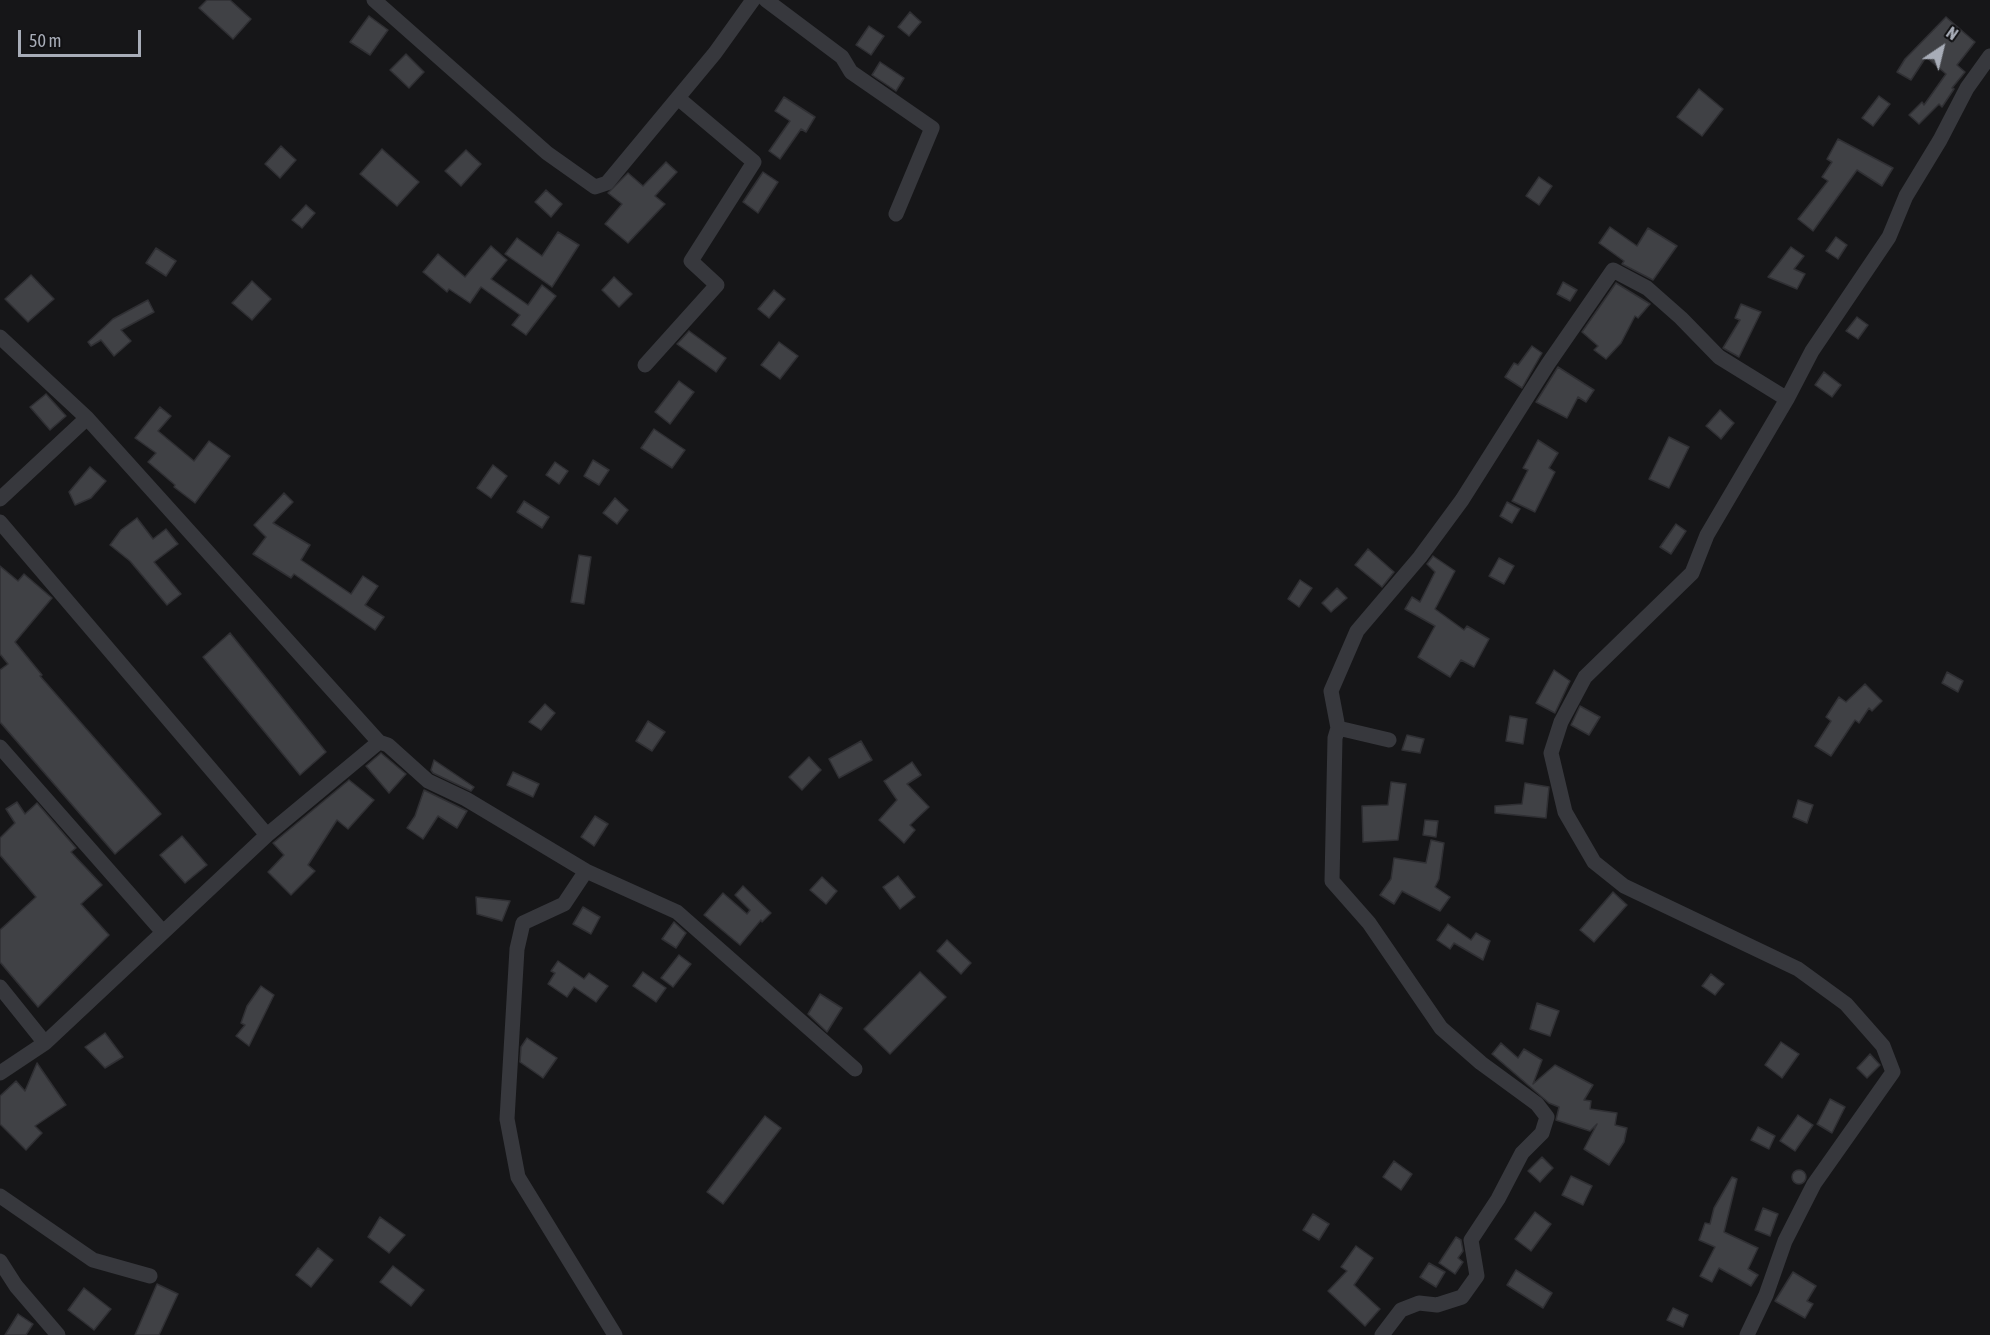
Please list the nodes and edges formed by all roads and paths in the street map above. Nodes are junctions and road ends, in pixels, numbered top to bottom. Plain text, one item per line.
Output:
1 (374, 0) edge
2 (753, 0) edge
3 (766, 0) edge
4 (1990, 56) edge
5 (678, 98) junction
6 (897, 214) dead end
7 (0, 337) edge
8 (645, 365) dead end
9 (1787, 399) junction
10 (87, 418) junction
11 (0, 499) edge
12 (0, 522) edge
13 (1338, 728) junction
14 (1389, 740) dead end
15 (379, 742) junction
16 (0, 747) edge
17 (267, 835) junction
18 (586, 871) junction
19 (162, 931) junction
20 (0, 987) edge
21 (45, 1043) junction
22 (855, 1069) dead end
23 (0, 1073) edge
24 (0, 1196) edge
25 (0, 1261) edge
26 (150, 1276) dead end
27 (58, 1335) edge
28 (615, 1335) edge
29 (1382, 1335) edge
30 (1747, 1335) edge

1 - 5 street
2 - 5 street
3 - 6 street
4 - 9 street
5 - 8 street
7 - 10 street
9 - 13 street
9 - 30 street
10 - 11 street
10 - 15 street
12 - 17 street
13 - 14 street
13 - 29 street
15 - 17 street
15 - 18 street
16 - 19 street
17 - 19 street
18 - 22 street
18 - 28 street
19 - 21 street
20 - 21 street
21 - 23 street
24 - 26 street
25 - 27 street

